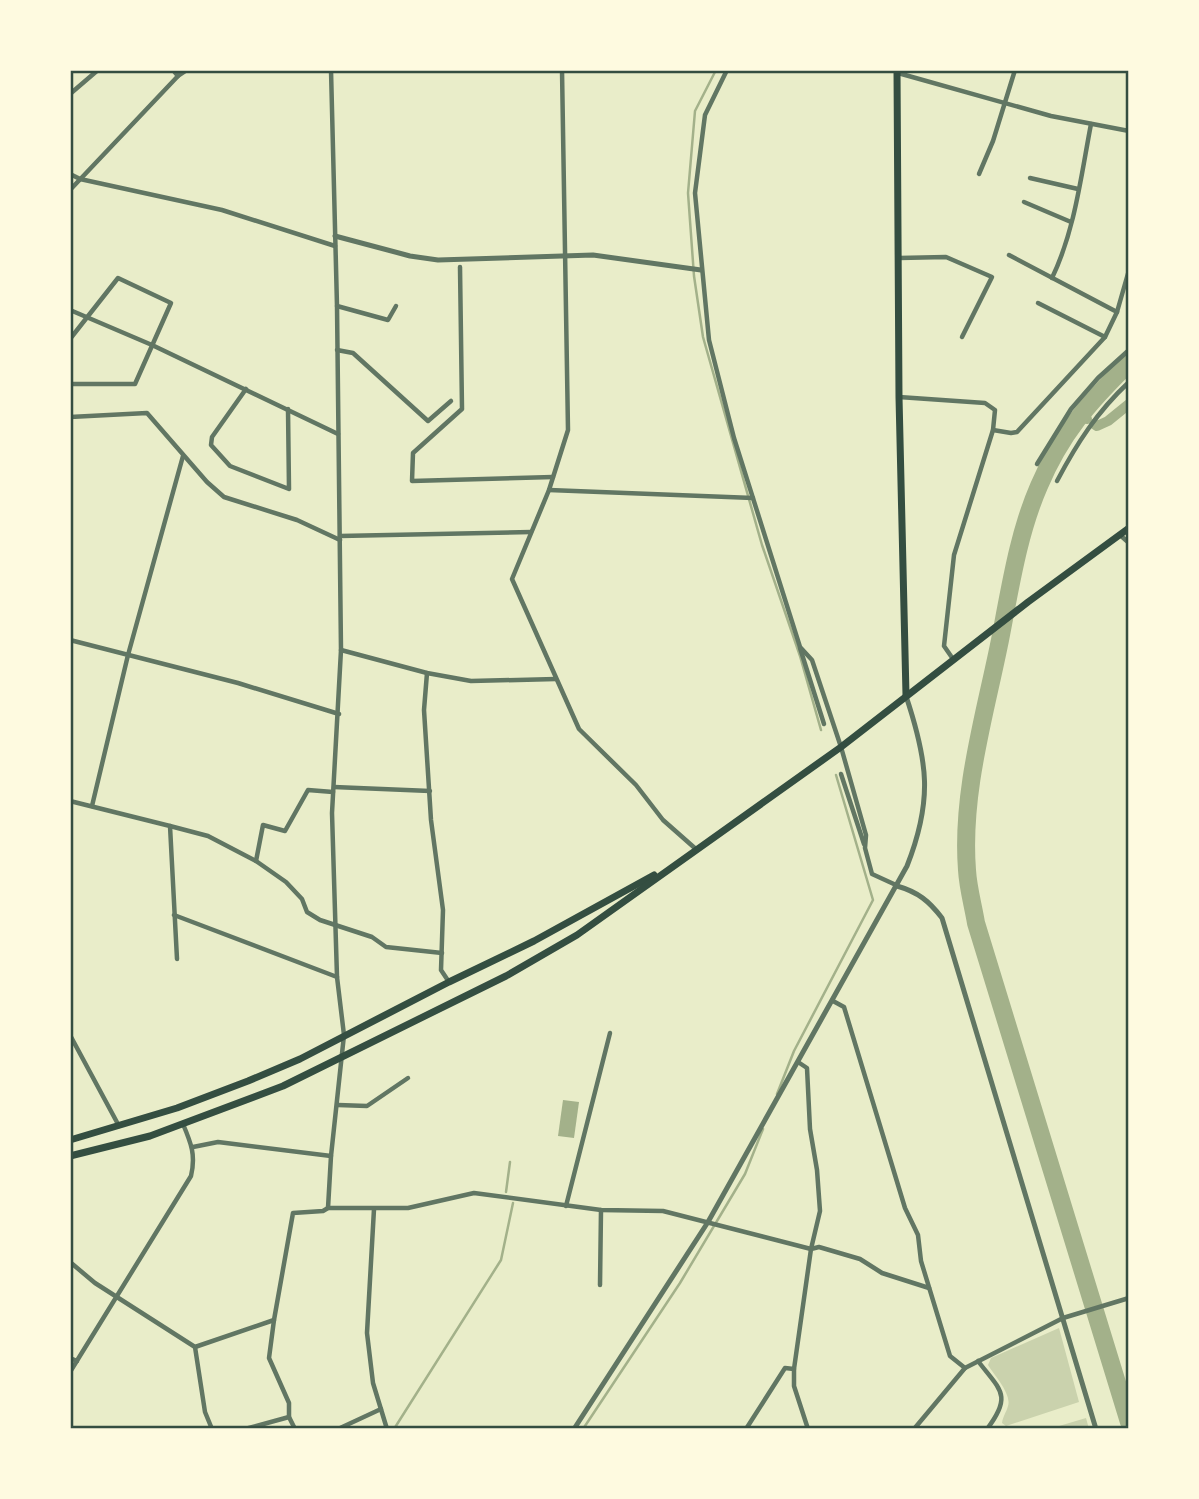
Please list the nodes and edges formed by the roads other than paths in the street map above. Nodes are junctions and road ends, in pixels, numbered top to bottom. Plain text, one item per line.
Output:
1 (99, 70) edge
2 (173, 70) edge
3 (187, 70) edge
4 (331, 70) edge
5 (562, 70) edge
6 (727, 70) edge
7 (1015, 70) edge
8 (897, 71) edge
9 (178, 76) junction
10 (70, 94) edge
11 (1006, 102) junction
12 (1090, 124) junction
13 (1129, 131) edge
14 (70, 174) edge
15 (979, 174) dead end
16 (1030, 178) dead end
17 (80, 179) junction
18 (1078, 189) junction
19 (70, 190) edge
20 (1024, 202) dead end
21 (1071, 222) junction
22 (335, 236) junction
23 (335, 246) junction
24 (565, 255) junction
25 (1009, 256) dead end
26 (898, 258) junction
27 (460, 267) dead end
28 (701, 270) junction
29 (1129, 270) edge
30 (1052, 278) junction
31 (1038, 303) dead end
32 (337, 306) junction
33 (396, 306) dead end
34 (70, 310) edge
35 (1117, 312) junction
36 (87, 317) junction
37 (962, 337) dead end
38 (1105, 337) junction
39 (70, 339) edge
40 (152, 345) junction
41 (337, 349) junction
42 (1129, 350) edge
43 (1129, 382) edge
44 (70, 384) edge
45 (246, 389) junction
46 (899, 397) junction
47 (451, 401) dead end
48 (288, 409) junction
49 (70, 417) edge
50 (993, 430) junction
51 (338, 434) junction
52 (183, 456) junction
53 (1037, 464) dead end
54 (553, 477) junction
55 (1057, 481) dead end
56 (549, 490) junction
57 (753, 498) junction
58 (1129, 528) edge
59 (530, 532) junction
60 (1120, 535) junction
61 (341, 538) junction
62 (1129, 543) edge
63 (70, 640) edge
64 (800, 647) junction
65 (341, 650) junction
66 (128, 655) junction
67 (953, 659) junction
68 (427, 673) junction
69 (556, 680) junction
70 (906, 695) junction
71 (339, 714) junction
72 (824, 724) dead end
73 (841, 747) junction
74 (841, 774) dead end
75 (334, 789) junction
76 (430, 791) junction
77 (70, 801) edge
78 (92, 806) junction
79 (170, 826) junction
80 (865, 848) junction
81 (697, 850) junction
82 (256, 861) junction
83 (897, 886) junction
84 (174, 915) junction
85 (335, 925) junction
86 (442, 953) junction
87 (177, 959) dead end
88 (337, 977) junction
89 (449, 982) junction
90 (833, 1001) junction
91 (610, 1033) dead end
92 (344, 1034) junction
93 (70, 1035) edge
94 (342, 1055) junction
95 (798, 1062) junction
96 (408, 1078) dead end
97 (338, 1105) junction
98 (183, 1124) junction
99 (119, 1126) junction
100 (70, 1140) edge
101 (193, 1147) junction
102 (70, 1156) edge
103 (331, 1156) junction
104 (566, 1206) junction
105 (328, 1208) junction
106 (374, 1209) junction
107 (601, 1210) junction
108 (708, 1222) junction
109 (811, 1249) junction
110 (70, 1262) edge
111 (600, 1285) dead end
112 (929, 1288) junction
113 (117, 1297) junction
114 (1129, 1298) edge
115 (1063, 1318) junction
116 (274, 1320) junction
117 (195, 1347) junction
118 (70, 1358) edge
119 (77, 1361) junction
120 (978, 1361) junction
121 (794, 1368) junction
122 (965, 1368) junction
123 (70, 1372) edge
124 (381, 1409) junction
125 (289, 1417) junction
126 (386, 1426) edge
127 (577, 1428) edge
128 (212, 1429) edge
129 (245, 1429) edge
130 (295, 1429) edge
131 (338, 1429) edge
132 (746, 1429) edge
133 (808, 1429) edge
134 (914, 1429) edge
135 (987, 1429) edge
136 (1096, 1429) edge

1 - 10 street
2 - 9 street
3 - 9 street
4 - 22 street
5 - 24 street
6 - 28 street
7 - 11 street
8 - 11 street
8 - 26 main road
9 - 17 street
11 - 12 street
11 - 15 street
12 - 13 street
12 - 18 street
14 - 17 street
16 - 18 street
17 - 19 street
17 - 23 street
18 - 21 street
20 - 21 street
21 - 30 street
22 - 23 street
22 - 24 street
23 - 32 street
24 - 28 street
24 - 54 street
25 - 30 street
26 - 37 street
26 - 46 main road
27 - 54 street
28 - 57 street
29 - 35 street
30 - 35 street
31 - 38 street
32 - 33 street
32 - 41 street
34 - 36 street
35 - 38 street
36 - 39 street
36 - 40 street
36 - 40 street
38 - 50 street
40 - 44 street
40 - 45 street
41 - 47 street
41 - 51 street
42 - 53 street
43 - 55 street
45 - 48 street
45 - 48 street
46 - 50 street
46 - 70 main road
48 - 51 street
49 - 52 street
50 - 67 street
51 - 61 street
52 - 61 street
52 - 66 street
54 - 56 street
56 - 57 street
56 - 59 street
57 - 64 street
58 - 60 main road
59 - 61 street
59 - 69 street
60 - 62 street
60 - 67 main road
61 - 65 street
63 - 66 street
64 - 72 street
64 - 73 street
65 - 68 street
65 - 71 street
66 - 71 street
66 - 78 street
67 - 70 main road
68 - 69 street
68 - 76 street
69 - 81 street
70 - 73 main road
70 - 83 street
71 - 75 street
73 - 80 street
73 - 81 main road
74 - 80 street
75 - 76 street
75 - 82 street
75 - 85 street
76 - 86 street
77 - 78 street
78 - 79 street
79 - 82 street
79 - 84 street
80 - 83 street
81 - 89 main road
81 - 94 main road
82 - 85 street
83 - 90 street
83 - 115 street
84 - 87 street
84 - 88 street
85 - 86 street
85 - 88 street
86 - 89 street
88 - 92 street
89 - 92 main road
90 - 95 street
90 - 112 street
91 - 104 street
92 - 94 street
92 - 99 main road
93 - 99 street
94 - 97 street
94 - 98 main road
95 - 108 street
95 - 109 street
96 - 97 street
97 - 103 street
98 - 101 street
98 - 102 main road
99 - 100 main road
101 - 103 street
101 - 113 street
103 - 105 street
104 - 106 street
104 - 107 street
105 - 106 street
105 - 116 street
106 - 124 street
107 - 108 street
107 - 111 street
108 - 109 street
108 - 127 street
109 - 112 street
109 - 121 street
110 - 113 street
112 - 122 street
113 - 117 street
113 - 119 street
114 - 115 street
115 - 120 street
115 - 136 street
116 - 117 street
116 - 125 street
117 - 128 street
118 - 119 street
119 - 123 street
120 - 122 street
120 - 135 street
121 - 132 street
121 - 133 street
122 - 134 street
124 - 126 street
124 - 131 street
125 - 129 street
125 - 130 street

